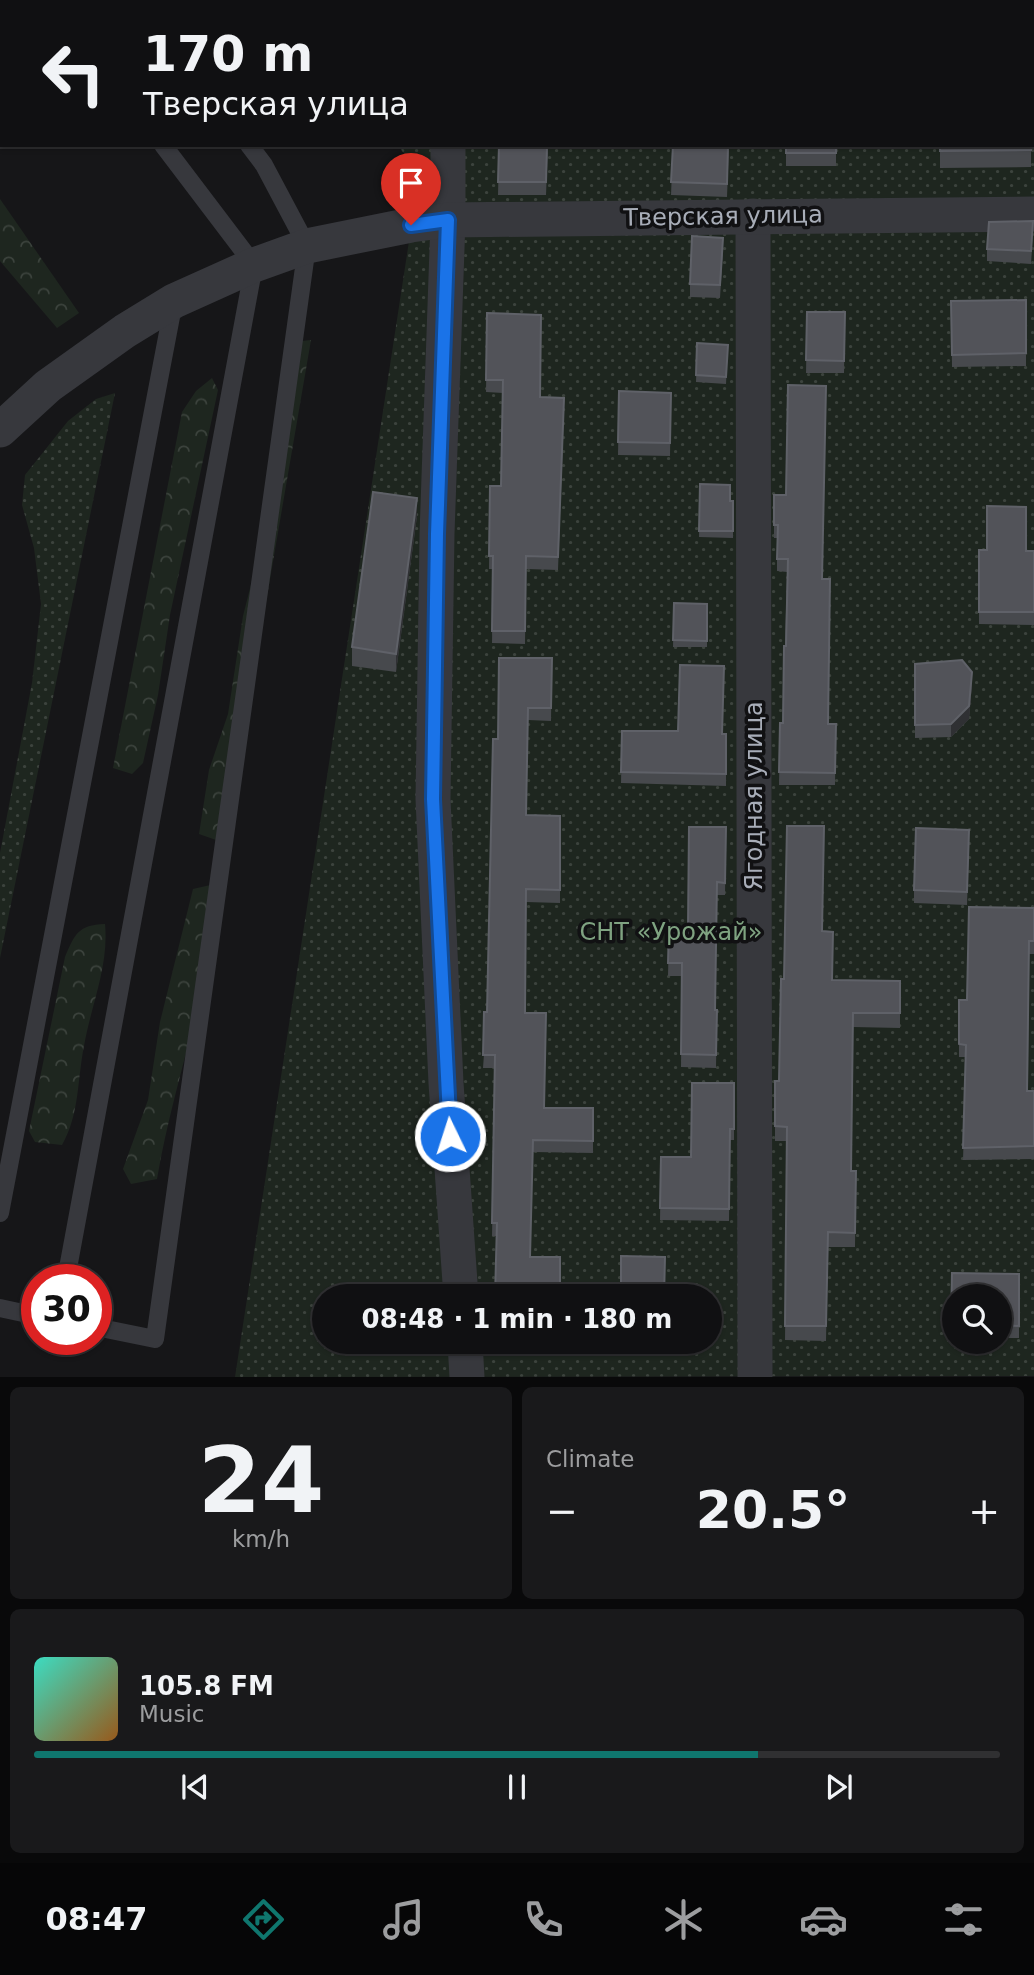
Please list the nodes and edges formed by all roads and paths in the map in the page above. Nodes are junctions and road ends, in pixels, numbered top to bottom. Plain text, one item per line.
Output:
1 (165, 147) edge
2 (250, 147) edge
3 (448, 147) edge
4 (1034, 214) edge
5 (753, 216) junction
6 (448, 220) junction
7 (307, 246) junction
8 (254, 265) junction
9 (174, 301) junction
10 (0, 430) edge
11 (0, 1213) edge
12 (69, 1264) edge
13 (460, 1284) edge
14 (0, 1308) edge
15 (21, 1313) edge
16 (112, 1331) edge
17 (466, 1354) edge
18 (467, 1377) edge
19 (755, 1377) edge

1 - 8 lane
2 - 7 lane
3 - 6 street
4 - 5 street, Тверская улица
5 - 6 street, Тверская улица
5 - 19 street, Ягодная улица
6 - 7 street, Тверская улица
6 - 13 street
7 - 8 street, Тверская улица
7 - 16 lane
8 - 9 street, Тверская улица
8 - 12 lane
9 - 10 street, Тверская улица
9 - 11 lane
14 - 15 lane
17 - 18 street

